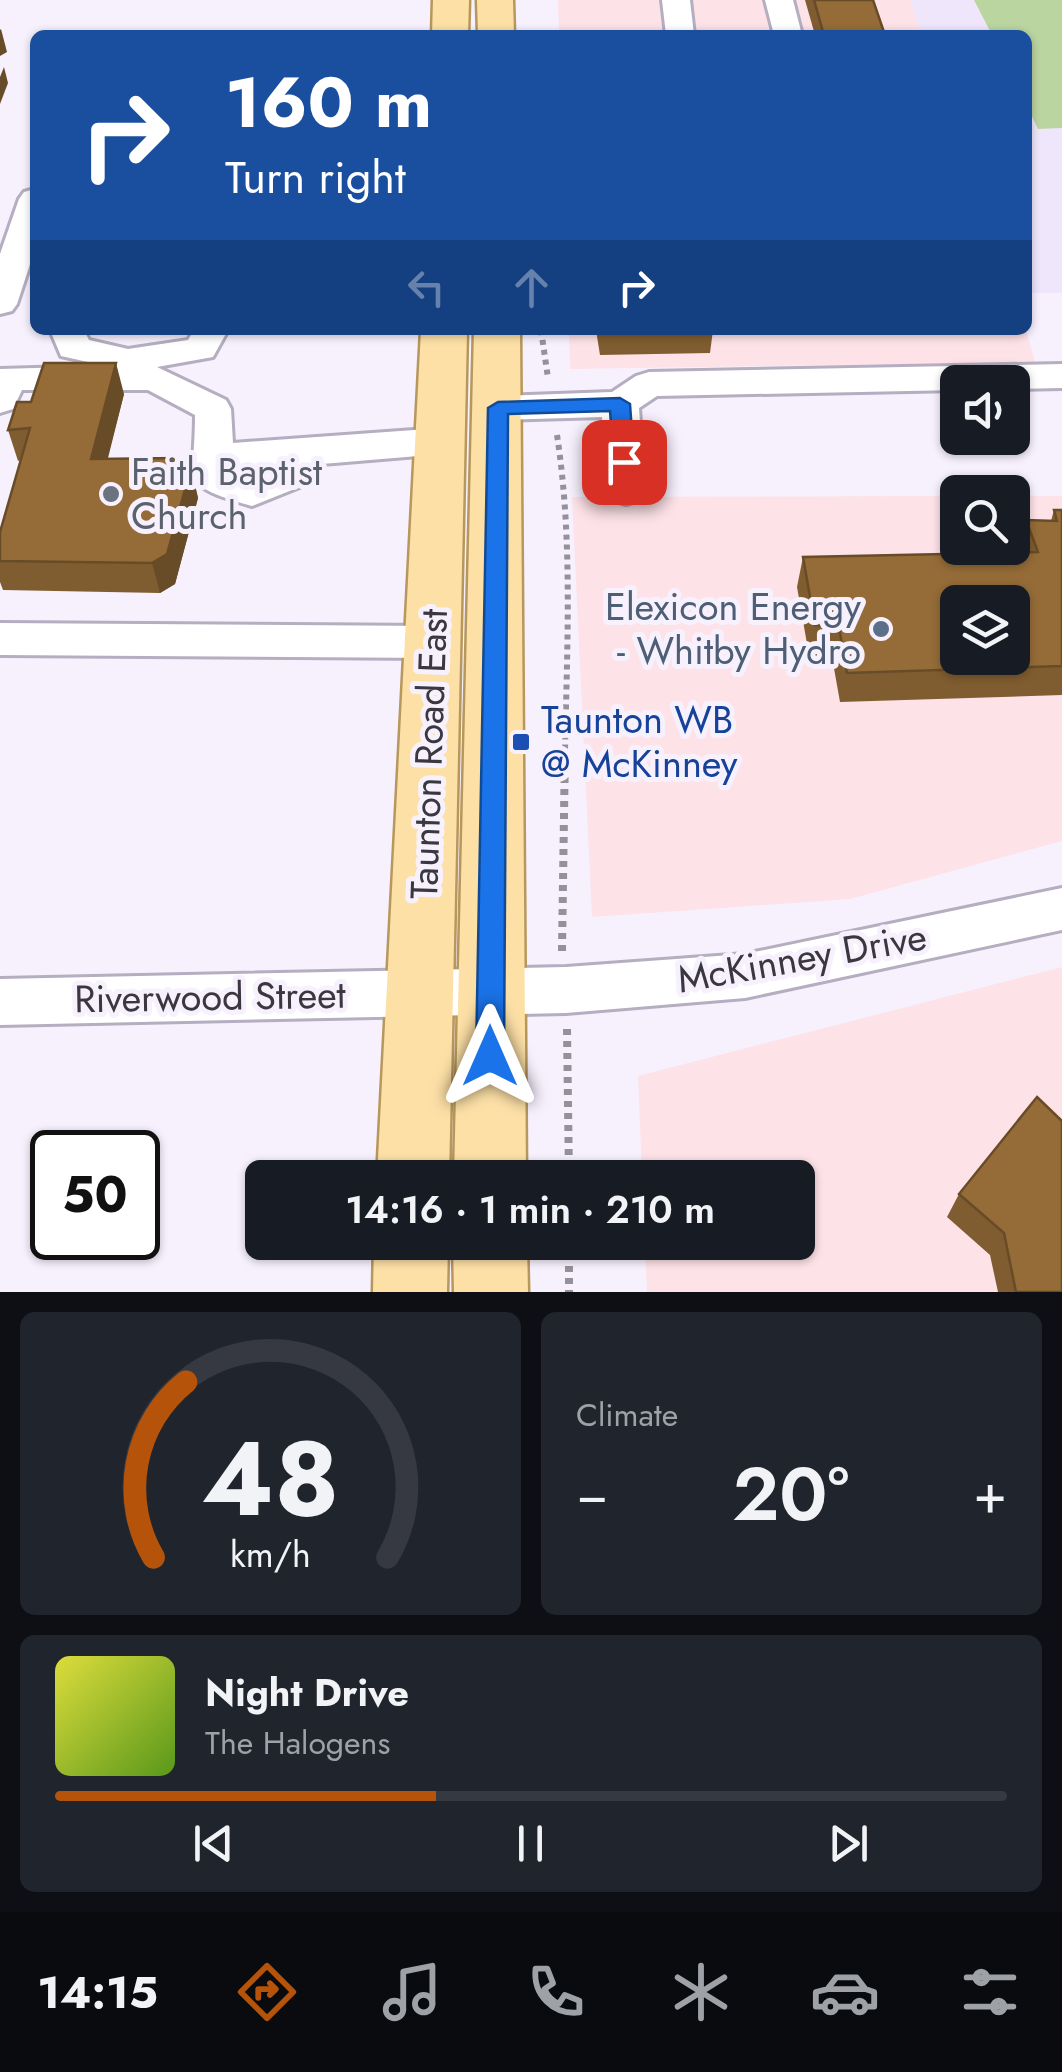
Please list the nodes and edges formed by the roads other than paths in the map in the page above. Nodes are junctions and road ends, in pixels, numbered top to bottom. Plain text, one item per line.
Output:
1 (451, 0) edge
2 (495, 0) edge
3 (676, 0) edge
4 (779, 0) edge
5 (450, 30) edge
6 (496, 30) edge
7 (679, 30) edge
8 (787, 30) edge
9 (30, 214) edge
10 (0, 304) edge
11 (30, 312) edge
12 (0, 313) edge
13 (69, 335) edge
14 (207, 335) edge
15 (444, 335) edge
16 (497, 335) edge
17 (1062, 376) edge
18 (2, 384) edge
19 (620, 404) junction
20 (498, 408) junction
21 (442, 441) junction
22 (626, 491) dead end
23 (0, 639) edge
24 (434, 642) junction
25 (1062, 909) edge
26 (420, 990) junction
27 (490, 990) junction
28 (0, 1002) edge
29 (414, 1160) edge
30 (490, 1160) edge
31 (411, 1260) edge
32 (490, 1260) edge
33 (410, 1292) edge
34 (490, 1292) edge

1 - 5 main road
2 - 6 main road
3 - 7 street
4 - 8 street
9 - 10 street
11 - 12 street
13 - 14 street
15 - 21 main road, Taunton Road East
16 - 20 main road, Taunton Road East
17 - 19 street
18 - 21 street
19 - 20 street
19 - 22 street
20 - 27 main road, Taunton Road East
21 - 24 main road, Taunton Road East
23 - 24 street
24 - 26 main road, Taunton Road East
25 - 27 street, McKinney Drive
26 - 27 street, McKinney Drive
26 - 28 street, Riverwood Street
26 - 29 main road, Taunton Road East
27 - 30 main road, Taunton Road East
31 - 33 main road
32 - 34 main road

